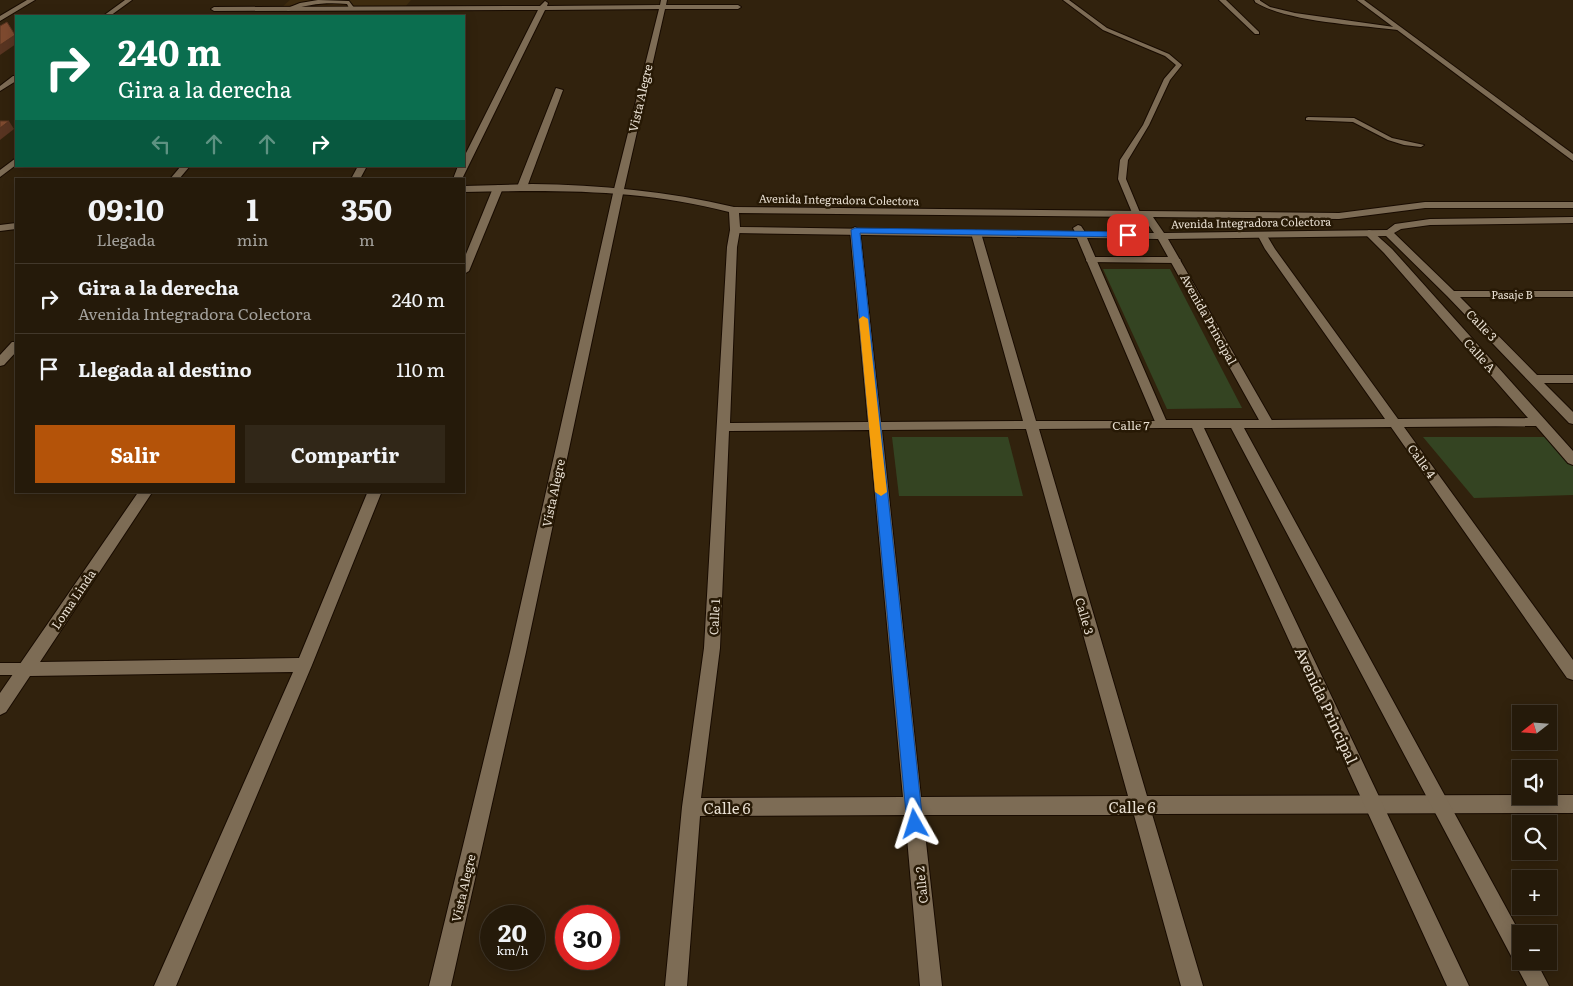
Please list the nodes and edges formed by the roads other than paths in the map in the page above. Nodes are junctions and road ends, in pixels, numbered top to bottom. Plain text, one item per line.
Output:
1 (32, 0) edge
2 (129, 0) edge
3 (226, 0) edge
4 (476, 0) edge
5 (547, 0) edge
6 (605, 0) edge
7 (1066, 0) edge
8 (1222, 0) edge
9 (1257, 0) edge
10 (1360, 0) edge
11 (663, 4) edge
12 (602, 7) junction
13 (738, 7) dead end
14 (542, 8) junction
15 (288, 9) junction
16 (336, 9) junction
17 (352, 9) junction
18 (470, 9) junction
19 (212, 11) joint
20 (107, 15) edge
21 (331, 15) edge
22 (465, 16) edge
23 (0, 19) edge
24 (1398, 28) junction
25 (1257, 33) dead end
26 (15, 79) edge
27 (0, 89) edge
28 (558, 90) dead end
29 (1308, 119) dead end
30 (1421, 145) dead end
31 (1573, 158) edge
32 (15, 162) edge
33 (465, 162) edge
34 (185, 167) edge
35 (362, 167) edge
36 (0, 174) edge
37 (175, 178) edge
38 (356, 178) edge
39 (522, 187) junction
40 (498, 188) junction
41 (465, 189) edge
42 (619, 189) junction
43 (1573, 205) edge
44 (734, 210) junction
45 (1370, 212) junction
46 (1074, 214) junction
47 (1142, 215) junction
48 (1573, 220) edge
49 (15, 226) edge
50 (0, 228) edge
51 (735, 230) junction
52 (1369, 233) junction
53 (1388, 233) junction
54 (1080, 234) junction
55 (1160, 236) junction
56 (1263, 236) junction
57 (856, 238) junction
58 (977, 239) junction
59 (1091, 260) junction
60 (1176, 260) junction
61 (465, 269) edge
62 (1451, 294) junction
63 (1573, 294) edge
64 (15, 345) edge
65 (0, 362) edge
66 (1534, 379) junction
67 (1573, 379) edge
68 (1573, 420) edge
69 (1539, 422) junction
70 (1395, 423) junction
71 (1162, 424) junction
72 (1196, 424) junction
73 (1235, 424) junction
74 (1268, 424) junction
75 (1030, 425) junction
76 (874, 426) junction
77 (722, 427) junction
78 (1573, 460) edge
79 (145, 493) edge
80 (373, 493) edge
81 (304, 665) junction
82 (26, 669) junction
83 (0, 670) edge
84 (1573, 672) edge
85 (0, 707) edge
86 (1374, 804) junction
87 (1440, 804) junction
88 (1573, 804) edge
89 (913, 806) junction
90 (1140, 806) junction
91 (691, 807) junction
92 (1512, 938) edge
93 (1530, 970) edge
94 (165, 986) edge
95 (440, 986) edge
96 (676, 986) edge
97 (931, 986) edge
98 (1192, 986) edge
99 (1458, 986) edge
100 (1538, 986) edge

1 - 23 street
2 - 20 street
3 - 19 street
4 - 18 street
5 - 14 street
6 - 12 street
7 - 47 lane
8 - 25 street
9 - 24 lane
10 - 24 street
11 - 12 street
11 - 13 street
11 - 42 street, Vista Alegre
12 - 14 street
14 - 18 street
14 - 33 street
15 - 16 street
15 - 17 lane
15 - 19 street
16 - 17 street
16 - 21 street
17 - 18 street
18 - 22 street
24 - 31 street
26 - 27 street
28 - 39 street
29 - 30 lane
32 - 36 street
34 - 37 street
35 - 38 street
39 - 40 street, Avenida Integradora Colectora
39 - 42 street, Avenida Integradora Colectora
40 - 41 street, Avenida Integradora Colectora
40 - 61 street
42 - 44 street, Avenida Integradora Colectora
42 - 95 street, Vista Alegre
43 - 45 street, Avenida Integradora Colectora
44 - 46 street, Avenida Integradora Colectora
44 - 51 street
45 - 47 street, Avenida Integradora Colectora
45 - 53 street, Calle 3
46 - 47 street, Avenida Integradora Colectora
46 - 54 street
47 - 55 street, Avenida Principal
48 - 53 street, Avenida Integradora Colectora
49 - 50 street
51 - 57 street, Avenida Integradora Colectora
51 - 77 street, Calle 1
52 - 53 street, Avenida Integradora Colectora
52 - 56 street, Avenida Integradora Colectora
52 - 69 street, Calle A
53 - 62 street, Calle 3
54 - 55 street, Avenida Integradora Colectora
54 - 58 street, Avenida Integradora Colectora
54 - 59 street
55 - 56 street, Avenida Integradora Colectora
55 - 60 street, Avenida Principal
56 - 70 street, Calle 4
57 - 58 street, Avenida Integradora Colectora
57 - 76 street, Calle 2
58 - 75 street, Calle 3
59 - 60 street
59 - 71 street
60 - 74 street, Avenida Principal
62 - 63 street, Pasaje B
62 - 66 street, Calle 3
64 - 65 street
66 - 67 street
66 - 68 street, Calle 3
69 - 70 street, Calle 7
69 - 78 street, Calle A
70 - 74 street, Calle 7
70 - 84 street, Calle 4
71 - 72 street, Calle 7
71 - 75 street, Calle 7
72 - 73 street, Calle 7
72 - 86 street, Avenida Principal
73 - 74 street, Calle 7
73 - 87 street
75 - 76 street, Calle 7
75 - 90 street, Calle 3
76 - 77 street, Calle 7
76 - 89 street, Calle 2
77 - 91 street, Calle 1
79 - 82 street, Loma Linda
80 - 81 street
81 - 82 street
81 - 94 street
82 - 83 lane
82 - 85 street, Loma Linda
86 - 87 street, Calle 6
86 - 90 street, Calle 6
86 - 99 street, Avenida Principal
87 - 88 street, Calle 6
87 - 92 street
89 - 90 street, Calle 6
89 - 91 street, Calle 6
89 - 97 street, Calle 2
90 - 98 street, Calle 3
91 - 96 street, Calle 1
93 - 100 street

